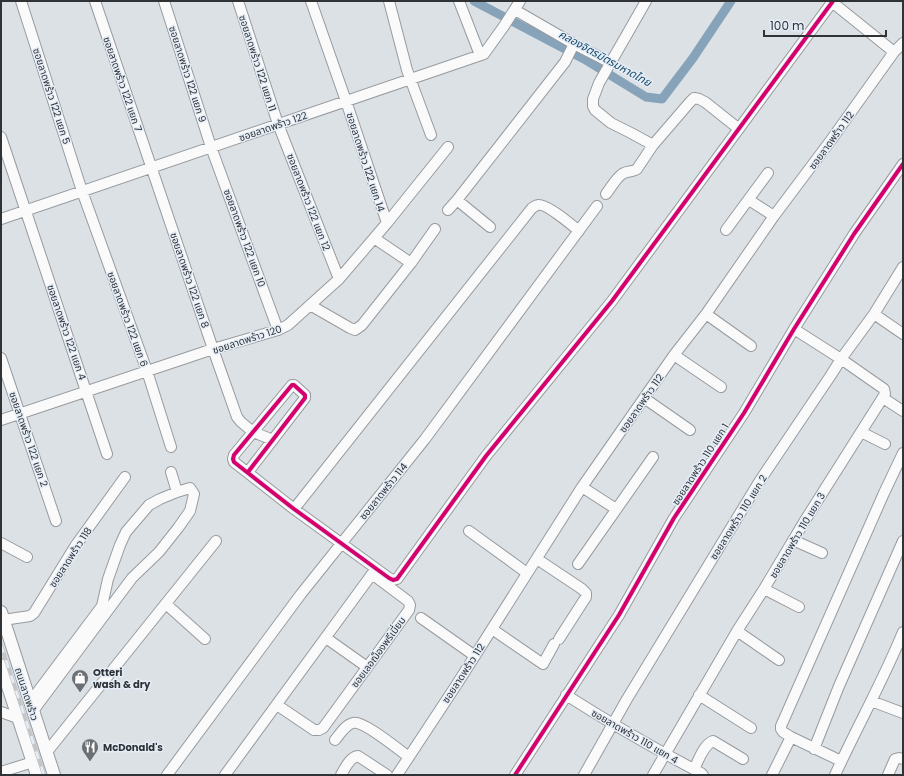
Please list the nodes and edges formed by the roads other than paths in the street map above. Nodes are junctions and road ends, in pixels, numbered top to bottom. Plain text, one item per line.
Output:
1 (21, 1) edge
2 (95, 1) edge
3 (164, 1) edge
4 (238, 1) edge
5 (311, 1) edge
6 (389, 1) edge
7 (459, 1) edge
8 (646, 1) edge
9 (832, 1) edge
10 (515, 9) edge
11 (903, 43) edge
12 (573, 46) junction
13 (894, 52) junction
14 (480, 55) junction
15 (609, 66) junction
16 (410, 79) junction
17 (346, 101) junction
18 (278, 124) junction
19 (739, 129) junction
20 (431, 135) dead end
21 (1, 137) edge
22 (653, 145) junction
23 (212, 147) junction
24 (448, 147) dead end
25 (903, 164) edge
26 (151, 167) junction
27 (768, 173) dead end
28 (82, 191) junction
29 (606, 194) dead end
30 (457, 200) junction
31 (749, 200) junction
32 (597, 206) dead end
33 (26, 210) junction
34 (448, 210) dead end
35 (774, 216) junction
36 (1, 219) edge
37 (387, 223) junction
38 (490, 227) dead end
39 (435, 229) dead end
40 (579, 230) junction
41 (726, 230) dead end
42 (374, 238) junction
43 (411, 264) junction
44 (903, 267) edge
45 (339, 279) junction
46 (310, 305) junction
47 (706, 314) junction
48 (874, 314) junction
49 (794, 329) junction
50 (278, 330) junction
51 (903, 334) edge
52 (751, 346) dead end
53 (213, 349) junction
54 (674, 355) junction
55 (1, 358) edge
56 (841, 359) junction
57 (147, 371) junction
58 (721, 387) dead end
59 (86, 391) junction
60 (644, 398) junction
61 (883, 398) junction
62 (903, 411) edge
63 (20, 414) junction
64 (1, 420) edge
65 (690, 430) dead end
66 (253, 432) junction
67 (861, 432) junction
68 (272, 440) junction
69 (885, 444) dead end
70 (171, 447) dead end
71 (903, 452) edge
72 (107, 454) dead end
73 (652, 457) dead end
74 (170, 472) dead end
75 (248, 472) junction
76 (125, 477) dead end
77 (582, 487) junction
78 (177, 492) junction
79 (294, 509) junction
80 (616, 510) junction
81 (56, 521) dead end
82 (469, 531) dead end
83 (793, 540) junction
84 (216, 541) dead end
85 (903, 541) edge
86 (1, 543) edge
87 (341, 543) junction
88 (822, 553) dead end
89 (27, 557) dead end
90 (537, 559) junction
91 (578, 564) dead end
92 (374, 572) junction
93 (527, 573) junction
94 (764, 589) junction
95 (166, 604) junction
96 (799, 607) dead end
97 (2, 616) edge
98 (421, 618) dead end
99 (492, 629) junction
100 (737, 631) junction
101 (903, 632) edge
102 (326, 638) junction
103 (205, 639) dead end
104 (474, 656) junction
105 (779, 660) dead end
106 (1, 665) edge
107 (367, 667) junction
108 (566, 695) junction
109 (699, 695) junction
110 (871, 702) junction
111 (277, 705) junction
112 (31, 706) junction
113 (1, 712) edge
114 (903, 713) edge
115 (18, 718) junction
116 (613, 724) junction
117 (751, 728) dead end
118 (791, 737) junction
119 (335, 740) dead end
120 (814, 748) junction
121 (46, 753) junction
122 (665, 754) junction
123 (409, 757) junction
124 (743, 759) dead end
125 (903, 759) edge
126 (841, 761) junction
127 (33, 762) junction
128 (694, 769) junction
129 (1, 772) edge
130 (37, 775) edge
131 (54, 775) edge
132 (167, 775) edge
133 (225, 775) edge
134 (341, 775) edge
135 (387, 775) edge
136 (397, 775) edge
137 (515, 775) edge
138 (584, 775) edge
139 (653, 775) edge
140 (703, 775) edge
141 (772, 775) edge
142 (835, 775) edge
143 (888, 775) edge

1 - 28 street, ซอยลาดพร้าว 122 แยก 5
2 - 26 street, ซอยลาดพร้าว 122 แยก 7
3 - 23 street, ซอยลาดพร้าว 122 แยก 9
4 - 18 street, ซอยลาดพร้าว 122 แยก 11
5 - 17 street, ซอยลาดพร้าว 122 แยก 14
6 - 16 street
7 - 14 street
8 - 15 street
9 - 13 street
9 - 19 street
10 - 12 street
10 - 14 street, ซอยลาดพร้าว 122
11 - 13 street, ซอยลาดพร้าว 112
12 - 15 street
12 - 30 street
13 - 35 street, ซอยลาดพร้าว 112
14 - 16 street, ซอยลาดพร้าว 122
15 - 22 street
16 - 17 street, ซอยลาดพร้าว 122
16 - 20 street
17 - 18 street, ซอยลาดพร้าว 122
17 - 37 street, ซอยลาดพร้าว 122 แยก 14
18 - 23 street, ซอยลาดพร้าว 122
18 - 45 street, ซอยลาดพร้าว 122 แยก 12
19 - 22 street
19 - 92 street
21 - 33 street, ซอยลาดพร้าว 122 แยก 4
22 - 29 street
23 - 26 street, ซอยลาดพร้าว 122
23 - 50 street, ซอยลาดพร้าว 122 แยก 10
24 - 37 street, ซอยลาดพร้าว 120
25 - 49 street, ซอยลาดพร้าว 110 แยก 1
26 - 28 street, ซอยลาดพร้าว 122
26 - 53 street, ซอยลาดพร้าว 122 แยก 8
27 - 31 street
28 - 33 street, ซอยลาดพร้าว 122
28 - 57 street, ซอยลาดพร้าว 122 แยก 6
30 - 34 street
30 - 38 street
31 - 35 street
31 - 41 street
32 - 40 street, ซอยลาดพร้าว 114
33 - 36 street, ซอยลาดพร้าว 122
33 - 59 street, ซอยลาดพร้าว 122 แยก 4
35 - 47 street, ซอยลาดพร้าว 112
37 - 42 street, ซอยลาดพร้าว 120
39 - 43 street
40 - 79 street
40 - 87 street, ซอยลาดพร้าว 114
42 - 43 street
42 - 45 street, ซอยลาดพร้าว 120
43 - 46 street
44 - 48 street, ซอยลาดพร้าว 110 แยก 2
45 - 46 street, ซอยลาดพร้าว 120
46 - 50 street, ซอยลาดพร้าว 120
47 - 52 street
47 - 54 street, ซอยลาดพร้าว 112
48 - 51 street
48 - 56 street, ซอยลาดพร้าว 110 แยก 2
49 - 56 street
49 - 108 street, ซอยลาดพร้าว 110 แยก 1
50 - 53 street, ซอยลาดพร้าว 120
53 - 57 street, ซอยลาดพร้าว 120
53 - 66 street, ซอยลาดพร้าว 122 แยก 8
54 - 58 street
54 - 60 street, ซอยลาดพร้าว 112
55 - 63 street, ซอยลาดพร้าว 122 แยก 2
56 - 61 street
56 - 116 street, ซอยลาดพร้าว 110 แยก 2
57 - 59 street, ซอยลาดพร้าว 120
57 - 70 street, ซอยลาดพร้าว 122 แยก 6
59 - 63 street, ซอยลาดพร้าว 120
59 - 72 street, ซอยลาดพร้าว 122 แยก 4
60 - 65 street
60 - 77 street, ซอยลาดพร้าว 112
61 - 62 street
61 - 67 street, ซอยลาดพร้าว 110 แยก 3
63 - 64 street, ซอยลาดพร้าว 120
63 - 81 street, ซอยลาดพร้าว 122 แยก 2
66 - 68 street, ซอยลาดพร้าว 122 แยก 8
66 - 68 street
66 - 75 street
67 - 69 street
67 - 83 street, ซอยลาดพร้าว 110 แยก 3
68 - 75 street
71 - 118 street
73 - 80 street
74 - 78 street
75 - 79 street
76 - 97 street, ซอยลาดพร้าว 118
77 - 80 street
77 - 90 street, ซอยลาดพร้าว 112
78 - 112 street
78 - 112 street
79 - 87 street
80 - 91 street
82 - 93 street
83 - 88 street
83 - 94 street, ซอยลาดพร้าว 110 แยก 3
84 - 95 street
85 - 120 street
86 - 89 street
87 - 92 street
87 - 132 street, ซอยลาดพร้าว 114
90 - 93 street, ซอยลาดพร้าว 112
90 - 99 street
92 - 102 street
92 - 107 street, ซอยเลอฌ็องพรีเมี่ยม
93 - 99 street, ซอยลาดพร้าว 112
94 - 96 street
94 - 100 street, ซอยลาดพร้าว 110 แยก 3
95 - 103 street
95 - 121 street
97 - 112 main road, ถนนลาดพร้าว
98 - 104 street
99 - 104 street, ซอยลาดพร้าว 112
100 - 105 street
100 - 109 street, ซอยลาดพร้าว 110 แยก 3
101 - 110 street
102 - 107 street
102 - 111 street
104 - 123 street, ซอยลาดพร้าว 112
106 - 115 main road, ถนนลาดพร้าว
107 - 111 street, ซอยเลอฌ็องพรีเมี่ยม
108 - 116 street, ซอยลาดพร้าว 110 แยก 4
108 - 137 street, ซอยลาดพร้าว 110 แยก 1
109 - 117 street
109 - 122 street, ซอยลาดพร้าว 110 แยก 3
110 - 114 street
110 - 126 street
111 - 133 street
112 - 121 main road, ถนนลาดพร้าว
113 - 115 street
115 - 127 main road, ถนนลาดพร้าว
116 - 122 street, ซอยลาดพร้าว 110 แยก 4
116 - 138 street, ซอยลาดพร้าว 110 แยก 2
118 - 120 street
118 - 141 street
119 - 123 street
120 - 126 street
121 - 131 main road, ถนนลาดพร้าว
122 - 128 street, ซอยลาดพร้าว 110 แยก 4
122 - 139 street, ซอยลาดพร้าว 110 แยก 3
123 - 136 street, ซอยลาดพร้าว 112
124 - 128 street
125 - 143 street
126 - 142 street
127 - 129 street
127 - 130 main road, ถนนลาดพร้าว
128 - 140 street, ซอยลาดพร้าว 110 แยก 4
134 - 135 street

